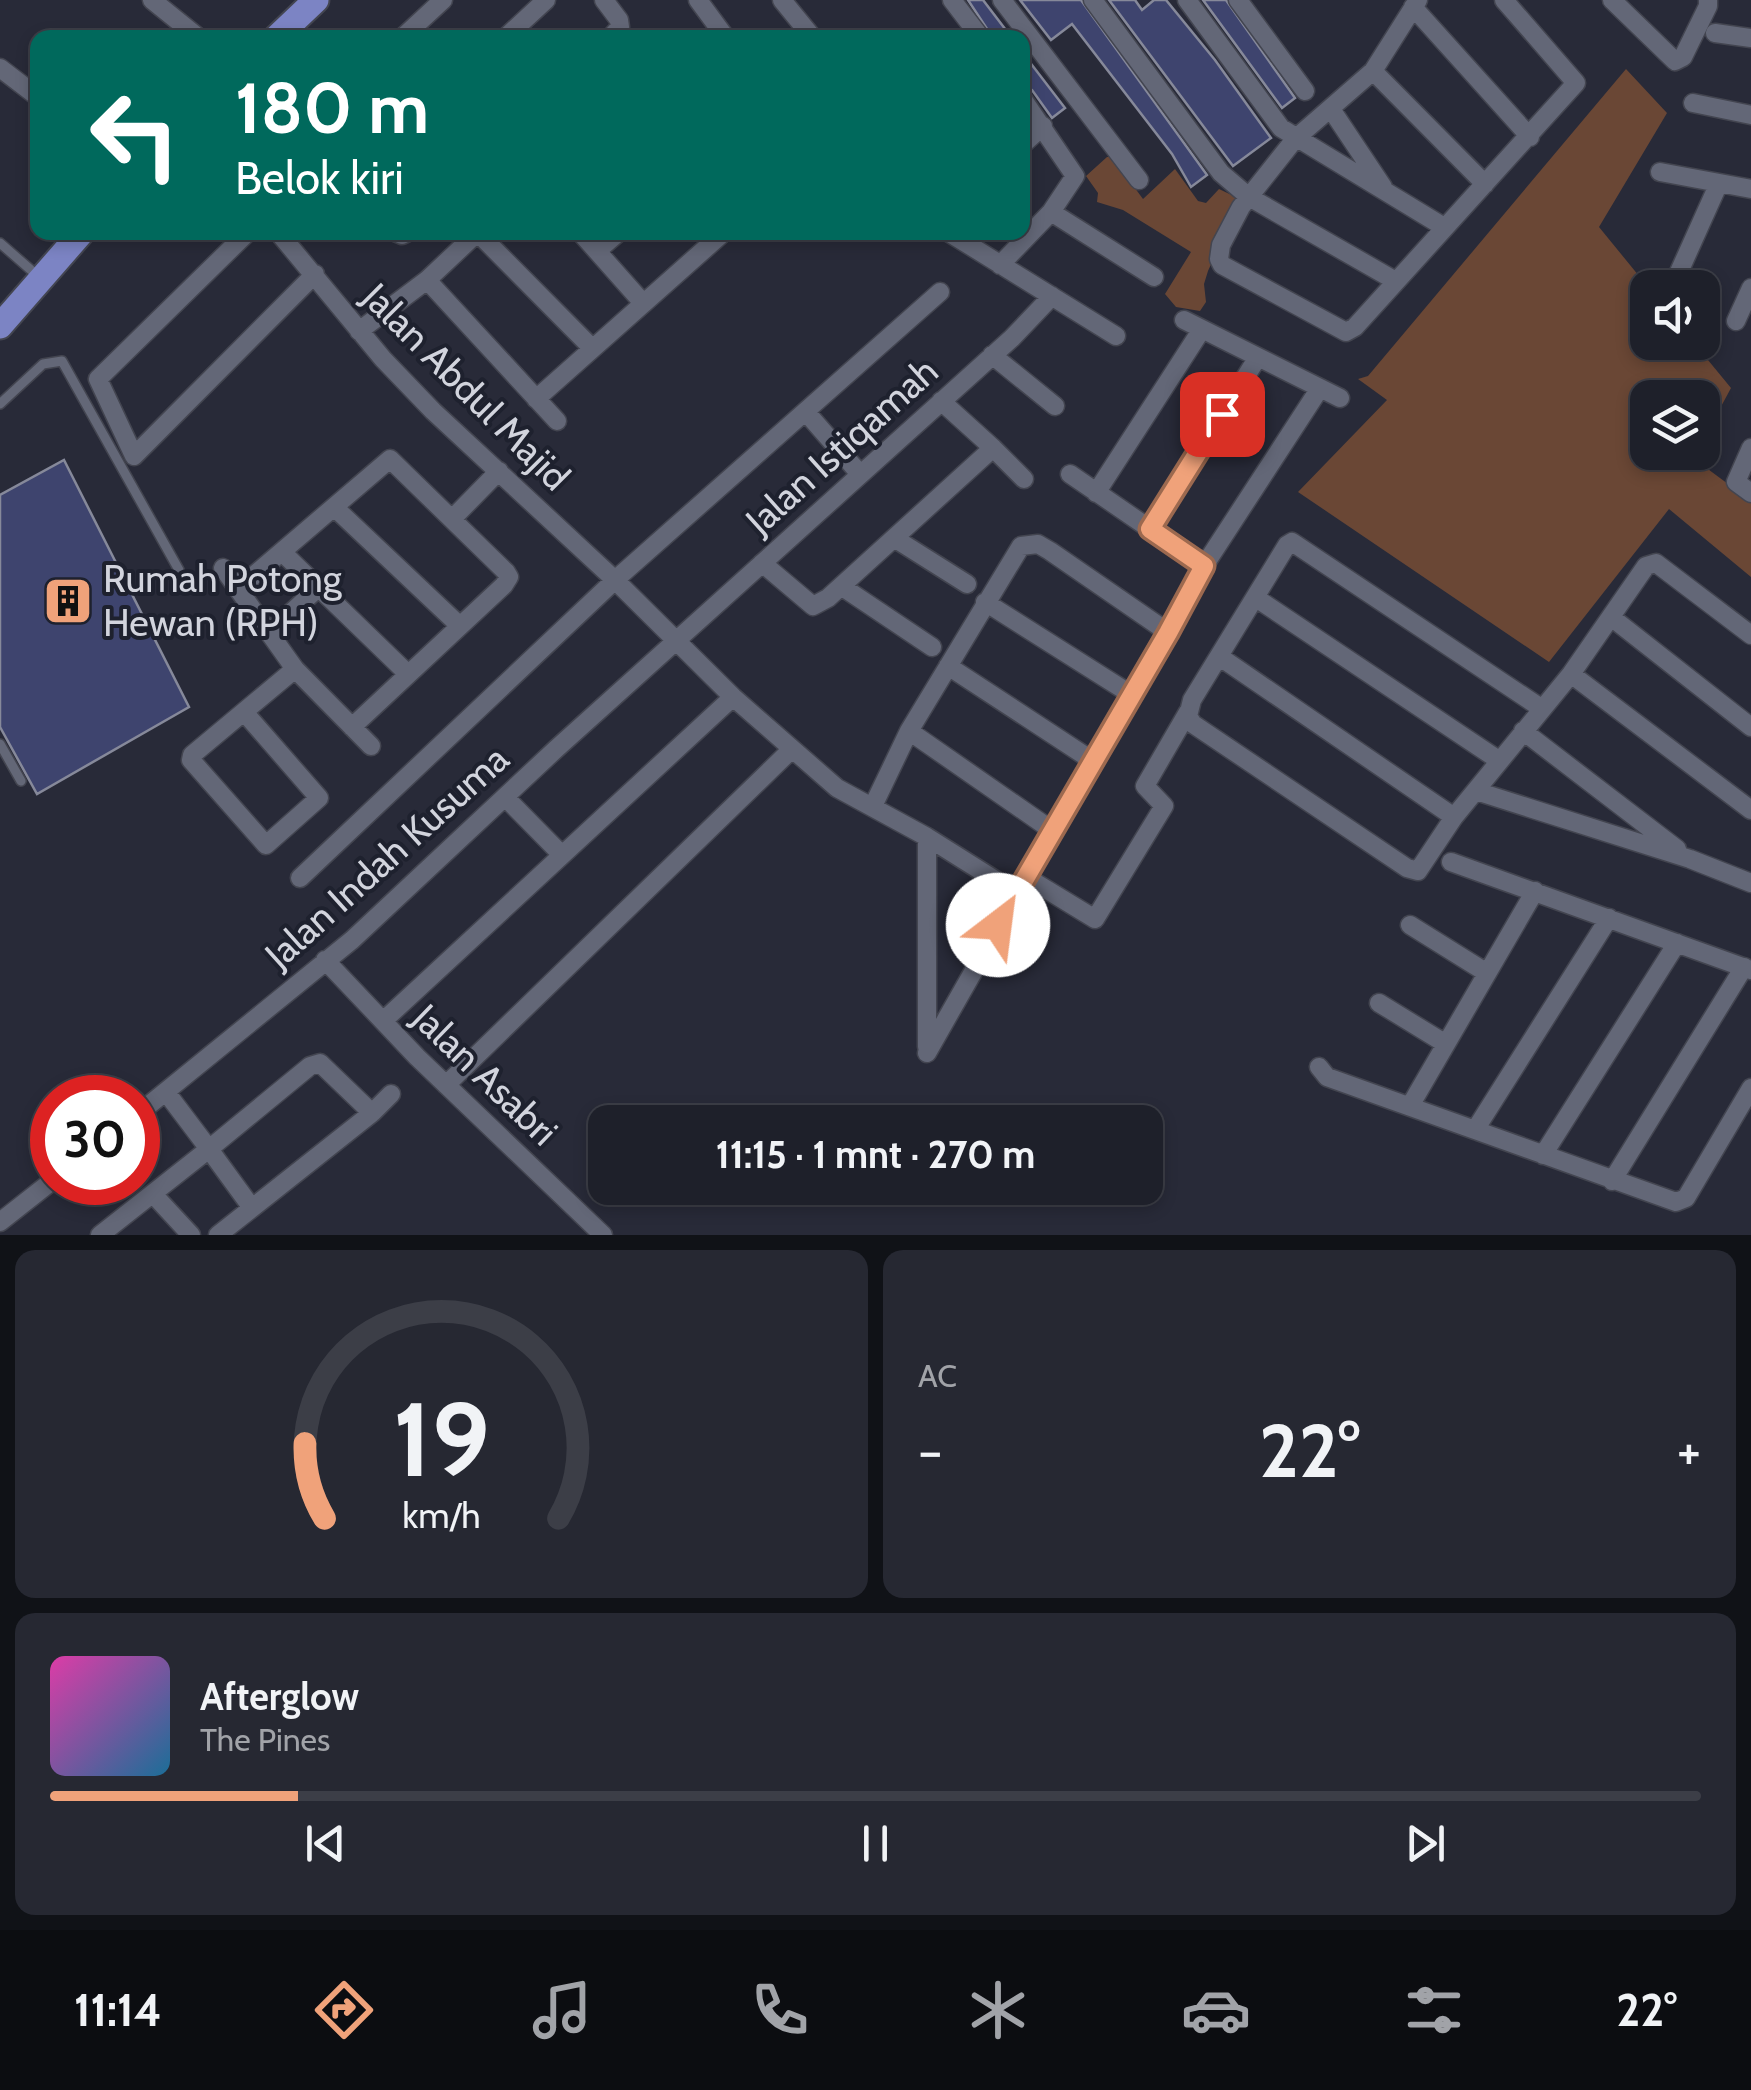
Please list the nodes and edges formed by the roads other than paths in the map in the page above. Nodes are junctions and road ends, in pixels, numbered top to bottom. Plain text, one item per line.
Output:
1 (152, 0) edge
2 (316, 0) edge
3 (443, 0) edge
4 (546, 0) edge
5 (604, 0) edge
6 (698, 0) edge
7 (782, 0) edge
8 (952, 0) edge
9 (1002, 0) edge
10 (1092, 0) edge
11 (1187, 0) edge
12 (1238, 0) edge
13 (1504, 0) edge
14 (1612, 0) edge
15 (1708, 0) edge
16 (1416, 3) edge
17 (188, 30) edge
18 (284, 30) edge
19 (411, 30) edge
20 (514, 30) edge
21 (617, 30) edge
22 (720, 30) edge
23 (806, 30) edge
24 (975, 30) edge
25 (1025, 30) edge
26 (1715, 32) dead end
27 (1030, 37) edge
28 (1751, 38) edge
29 (0, 68) edge
30 (1374, 71) junction
31 (1305, 90) dead end
32 (30, 91) edge
33 (1693, 102) dead end
34 (1331, 108) junction
35 (1030, 109) edge
36 (1751, 115) edge
37 (1043, 126) junction
38 (1530, 137) junction
39 (1030, 138) edge
40 (1295, 139) junction
41 (1660, 172) dead end
42 (1139, 180) dead end
43 (1485, 184) junction
44 (1719, 184) junction
45 (1751, 189) edge
46 (1386, 192) junction
47 (1249, 197) junction
48 (1051, 212) junction
49 (1444, 227) junction
50 (1030, 234) edge
51 (75, 240) edge
52 (240, 240) edge
53 (285, 240) edge
54 (470, 240) edge
55 (486, 240) edge
56 (587, 240) edge
57 (610, 240) edge
58 (709, 240) edge
59 (961, 240) edge
60 (1024, 240) edge
61 (0, 244) edge
62 (597, 251) junction
63 (1000, 265) junction
64 (1681, 270) edge
65 (315, 274) junction
66 (1154, 277) dead end
67 (42, 279) junction
68 (427, 280) junction
69 (1394, 280) junction
70 (1751, 288) edge
71 (940, 292) dead end
72 (1052, 296) junction
73 (643, 302) junction
74 (1184, 320) dead end
75 (1736, 321) dead end
76 (0, 326) edge
77 (1202, 329) junction
78 (359, 331) junction
79 (1116, 336) dead end
80 (592, 348) junction
81 (992, 355) junction
82 (1258, 357) junction
83 (1320, 388) junction
84 (1340, 398) dead end
85 (536, 399) junction
86 (940, 400) junction
87 (0, 404) edge
88 (1055, 406) dead end
89 (806, 412) junction
90 (557, 421) dead end
91 (993, 448) junction
92 (1751, 448) edge
93 (498, 471) junction
94 (860, 474) junction
95 (1070, 474) dead end
96 (1024, 479) dead end
97 (1744, 487) edge
98 (1096, 493) junction
99 (334, 507) junction
100 (452, 519) junction
101 (1150, 529) junction
102 (894, 538) junction
103 (282, 552) junction
104 (762, 563) junction
105 (1204, 566) junction
106 (223, 568) dead end
107 (179, 570) dead end
108 (615, 580) junction
109 (966, 584) dead end
110 (840, 586) junction
111 (319, 587) junction
112 (238, 590) junction
113 (1256, 598) junction
114 (986, 602) junction
115 (1611, 617) junction
116 (460, 626) junction
117 (269, 633) junction
118 (1168, 633) junction
119 (1751, 635) edge
120 (674, 642) junction
121 (932, 647) dead end
122 (1220, 656) junction
123 (948, 666) junction
124 (295, 669) junction
125 (408, 674) junction
126 (1571, 674) junction
127 (1132, 695) junction
128 (733, 697) junction
129 (1541, 708) junction
130 (1188, 712) junction
131 (245, 713) junction
132 (352, 726) junction
133 (1751, 726) edge
134 (909, 731) junction
135 (1523, 731) junction
136 (0, 744) edge
137 (370, 746) dead end
138 (792, 749) junction
139 (1093, 761) junction
140 (1500, 761) junction
141 (21, 782) dead end
142 (1476, 791) junction
143 (505, 797) junction
144 (873, 806) junction
145 (1751, 810) edge
146 (1454, 818) junction
147 (1053, 831) junction
148 (927, 837) junction
149 (562, 856) junction
150 (1690, 859) junction
151 (1452, 862) dead end
152 (300, 878) dead end
153 (1751, 883) edge
154 (1021, 885) junction
155 (1535, 892) junction
156 (1608, 918) junction
157 (1410, 925) dead end
158 (1676, 943) junction
159 (326, 960) junction
160 (1748, 968) edge
161 (1488, 972) junction
162 (1378, 1003) dead end
163 (383, 1022) junction
164 (1446, 1044) junction
165 (1319, 1066) dead end
166 (446, 1084) junction
167 (1751, 1088) edge
168 (166, 1092) junction
169 (391, 1094) dead end
170 (160, 1097) edge
171 (1410, 1106) junction
172 (372, 1112) junction
173 (1475, 1130) junction
174 (210, 1150) junction
175 (1543, 1155) junction
176 (1612, 1180) junction
177 (160, 1189) edge
178 (30, 1198) edge
179 (160, 1202) edge
180 (139, 1205) edge
181 (252, 1208) junction
182 (0, 1222) edge
183 (100, 1235) edge
184 (191, 1235) edge
185 (218, 1235) edge
186 (603, 1235) edge

1 - 17 street
2 - 18 main road
3 - 19 street
4 - 20 street
5 - 21 street
6 - 22 street
7 - 23 street
8 - 24 street
9 - 25 street
10 - 47 street
11 - 40 street
12 - 31 street
13 - 38 street
14 - 15 street
16 - 30 street
16 - 38 street
26 - 28 street
27 - 42 street
29 - 32 street
30 - 34 street
30 - 43 street
33 - 36 street
34 - 40 street
34 - 46 street
35 - 37 street
37 - 39 street
37 - 48 street
38 - 43 street
40 - 46 street
40 - 47 street
41 - 44 street
43 - 49 street
44 - 45 street
44 - 64 street
46 - 49 street
47 - 69 street
47 - 69 street
48 - 50 street
48 - 66 street
49 - 69 street
51 - 67 main road
52 - 65 street
53 - 65 street, Jalan Abdul Majid
54 - 68 street
55 - 80 street
56 - 62 street
57 - 62 street
58 - 73 street
59 - 63 street
60 - 63 street
61 - 67 lane
62 - 73 street
63 - 72 street
65 - 78 street, Jalan Abdul Majid
67 - 76 main road
68 - 78 street
68 - 85 street
70 - 75 street
71 - 89 street
72 - 79 street
72 - 81 street, Jalan Istiqamah
73 - 80 street
74 - 77 street
77 - 82 street
77 - 98 street
78 - 93 street, Jalan Abdul Majid
80 - 85 street
81 - 86 street, Jalan Istiqamah
81 - 88 street
82 - 83 street
82 - 101 street
83 - 84 street
83 - 105 street
85 - 90 street
86 - 91 street
86 - 94 street, Jalan Istiqamah
87 - 107 lane
89 - 94 street
89 - 108 street
91 - 96 street
91 - 102 street
92 - 97 street
93 - 100 street
93 - 108 street, Jalan Abdul Majid
94 - 104 street, Jalan Istiqamah
95 - 98 street
98 - 101 street
99 - 100 street
99 - 103 street
99 - 116 street
100 - 116 street
101 - 105 street
102 - 109 street
102 - 110 street
103 - 111 street
103 - 112 street
104 - 110 street
104 - 120 street, Jalan Istiqamah
105 - 118 street
106 - 112 street
108 - 120 street, Jalan Abdul Majid
108 - 152 street
110 - 121 street
111 - 117 street
111 - 125 street
112 - 117 street
113 - 122 street
113 - 129 street
113 - 140 street
114 - 118 street
114 - 123 street
114 - 127 street
115 - 119 street
115 - 126 street
115 - 133 street
116 - 125 street
117 - 124 street
118 - 127 street
120 - 128 street, Jalan Abdul Majid
120 - 143 street, Jalan Indah Kusuma
122 - 130 street
122 - 146 street
123 - 134 street
123 - 139 street
124 - 131 street
124 - 132 street
125 - 132 street
126 - 129 street
126 - 145 street
127 - 139 street
128 - 138 street, Jalan Abdul Majid
128 - 149 street
129 - 135 street
130 - 146 street
130 - 154 street, Jalan Abdul Majid
131 - 131 street
132 - 137 street
134 - 144 street
134 - 147 street
135 - 140 street
135 - 150 street
136 - 141 lane
138 - 144 street, Jalan Abdul Majid
138 - 166 street
139 - 147 street
140 - 142 street
142 - 146 street
142 - 150 street
143 - 149 street
143 - 159 street, Jalan Indah Kusuma
144 - 148 street, Jalan Abdul Majid
147 - 154 street
148 - 154 street, Jalan Abdul Majid
148 - 154 street
149 - 163 street
150 - 153 street
151 - 155 street
155 - 156 street
155 - 161 street
156 - 158 street
156 - 173 street
157 - 161 street
158 - 160 street
158 - 175 street
159 - 163 street, Jalan Asabri
159 - 168 street, Jalan Indah Kusuma
160 - 176 street
161 - 164 street
162 - 164 street
163 - 166 street, Jalan Asabri
164 - 171 street
165 - 171 street
166 - 186 street, Jalan Asabri
167 - 176 street
168 - 170 street, Jalan Indah Kusuma
168 - 174 street
169 - 172 street
171 - 173 street
172 - 174 street
172 - 181 street
173 - 175 street
174 - 177 street
174 - 181 street
175 - 176 street
178 - 182 street
179 - 184 street
180 - 183 street
181 - 185 street

